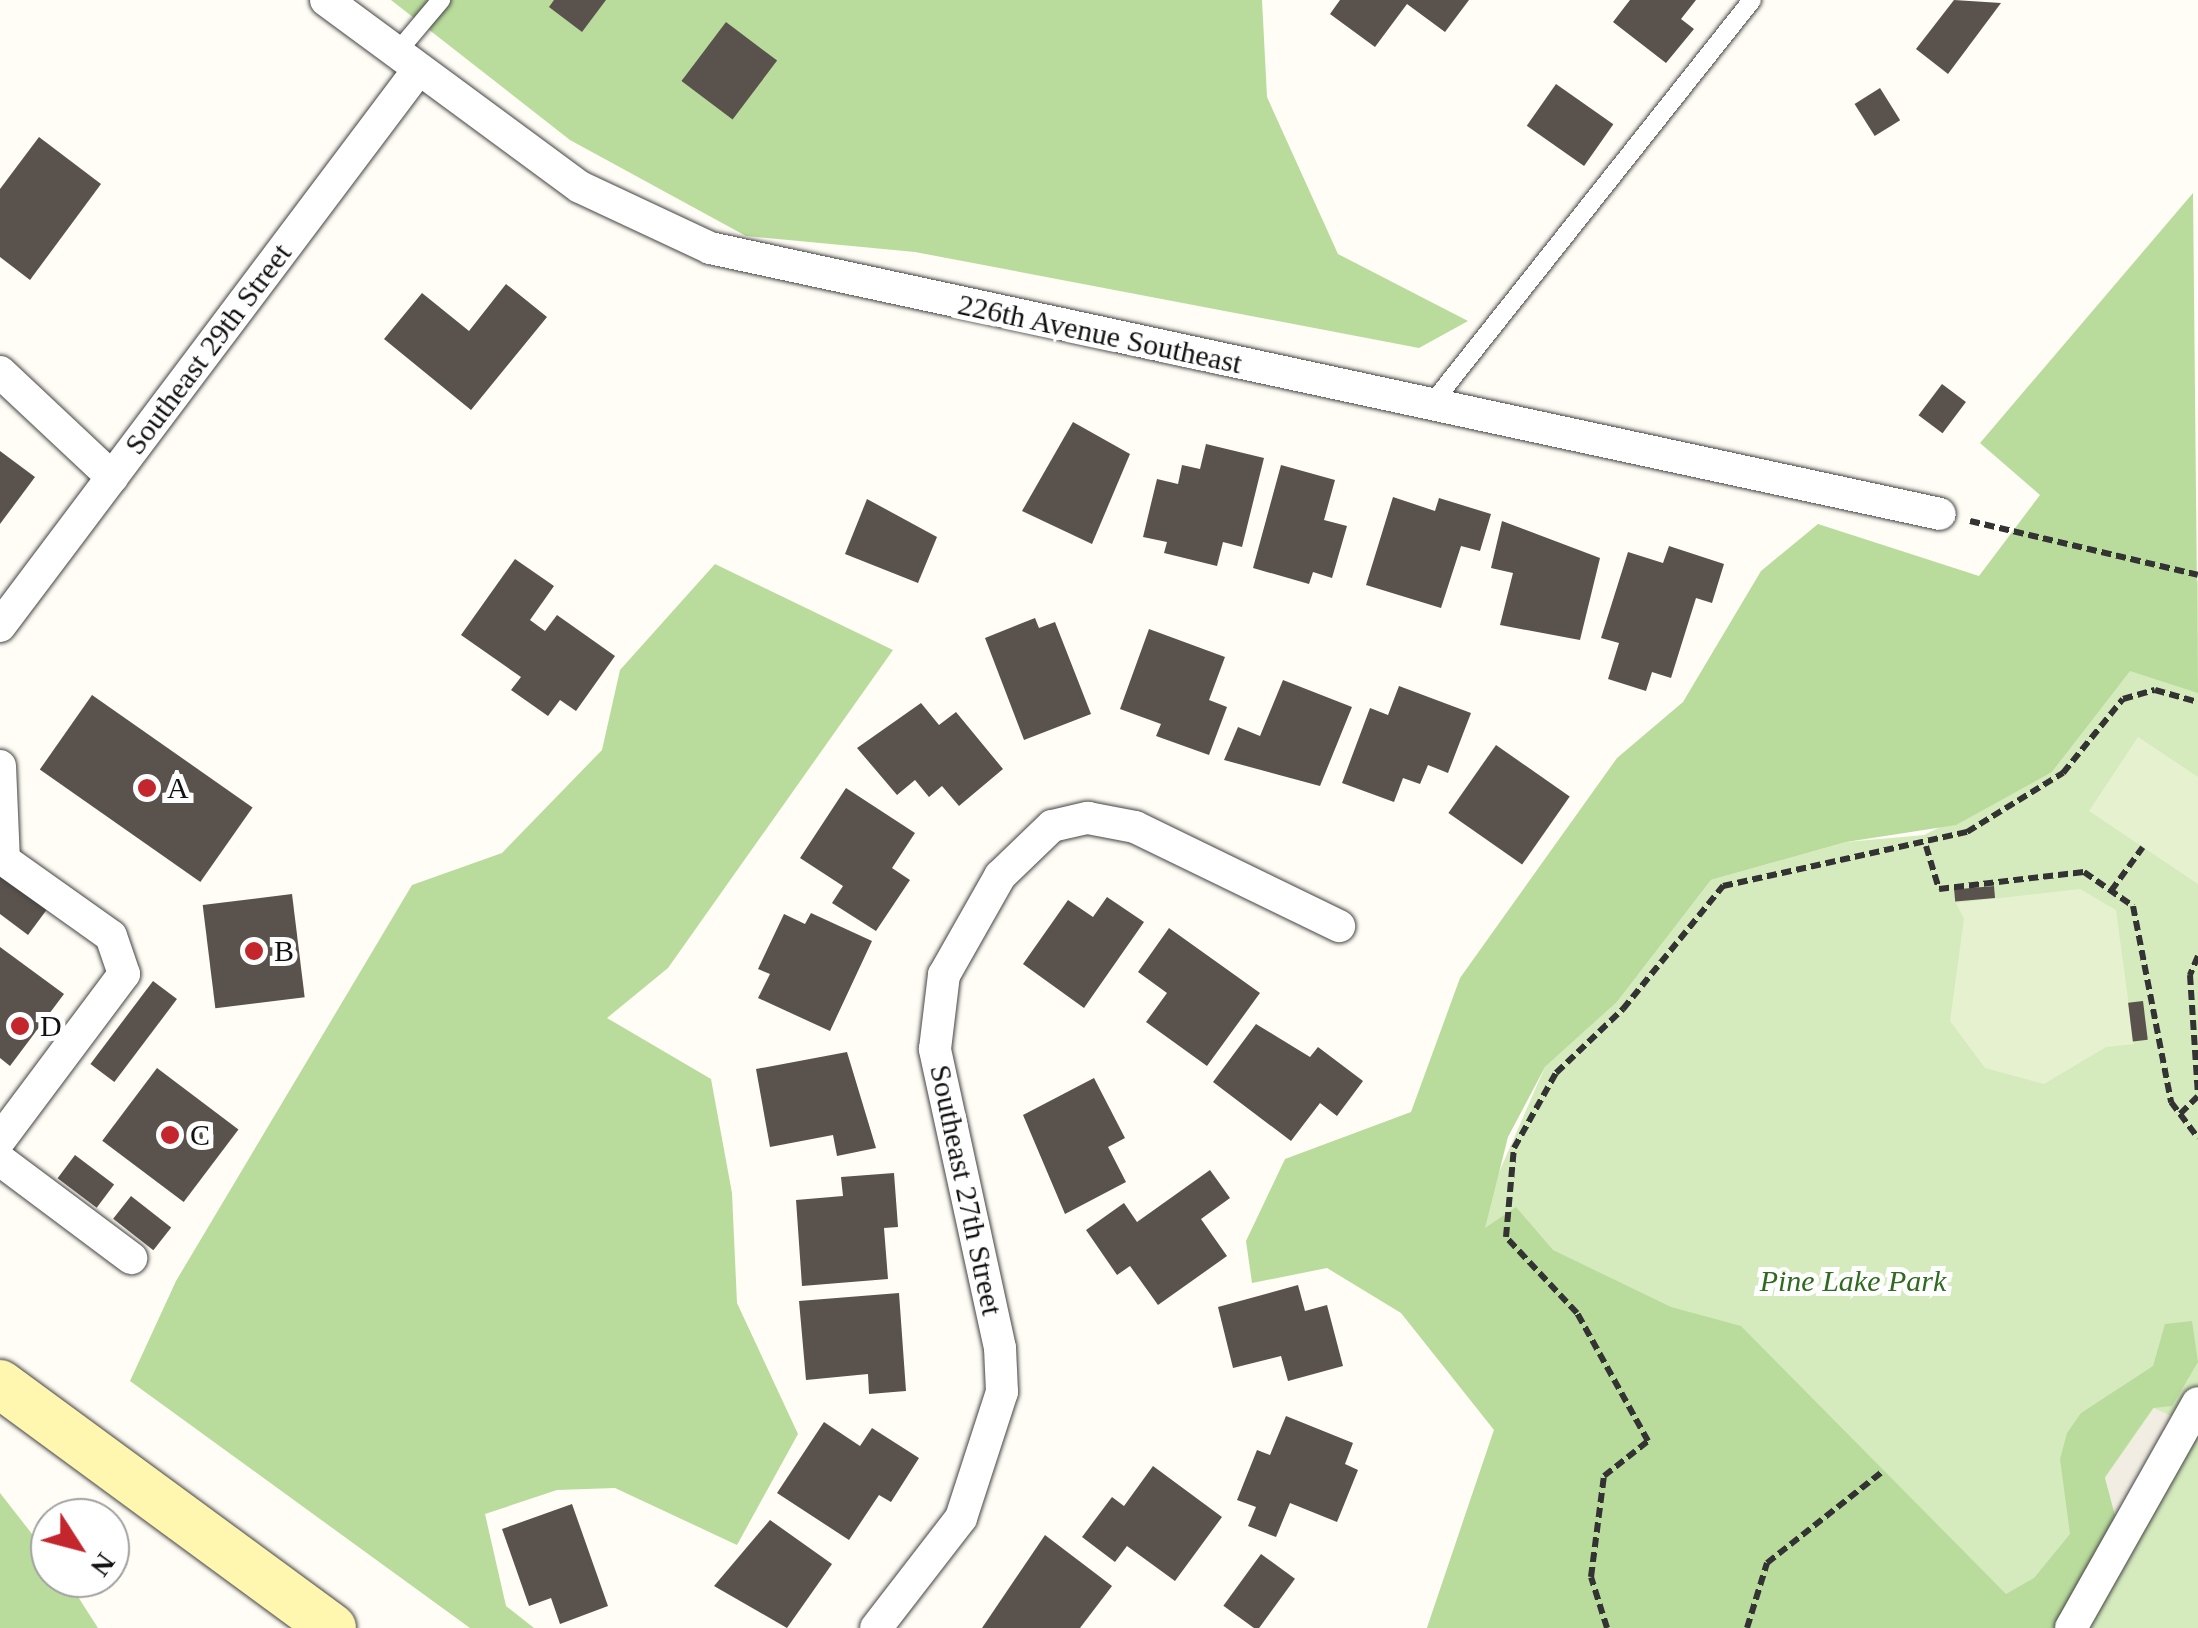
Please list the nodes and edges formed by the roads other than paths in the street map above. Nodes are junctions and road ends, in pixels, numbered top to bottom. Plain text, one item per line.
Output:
1 (326, 0) edge
2 (441, 0) edge
3 (1752, 0) edge
4 (404, 65) junction
5 (0, 372) edge
6 (1430, 406) junction
7 (112, 478) junction
8 (1940, 514) road end
9 (0, 626) edge
10 (0, 766) edge
11 (1339, 926) dead end
12 (0, 1140) edge
13 (0, 1160) edge
14 (131, 1258) dead end
15 (0, 1384) edge
16 (2198, 1403) edge
17 (332, 1628) edge
18 (876, 1628) edge
19 (2070, 1628) edge

1 - 4 street, 226th Avenue Southeast
2 - 4 lane
3 - 6 lane
4 - 6 street, 226th Avenue Southeast
4 - 7 street, Southeast 29th Street
5 - 7 street
6 - 8 street, 226th Avenue Southeast
7 - 9 street, Southeast 29th Street
10 - 12 street
11 - 18 street, Southeast 27th Street
13 - 14 street
15 - 17 main road
16 - 19 street

